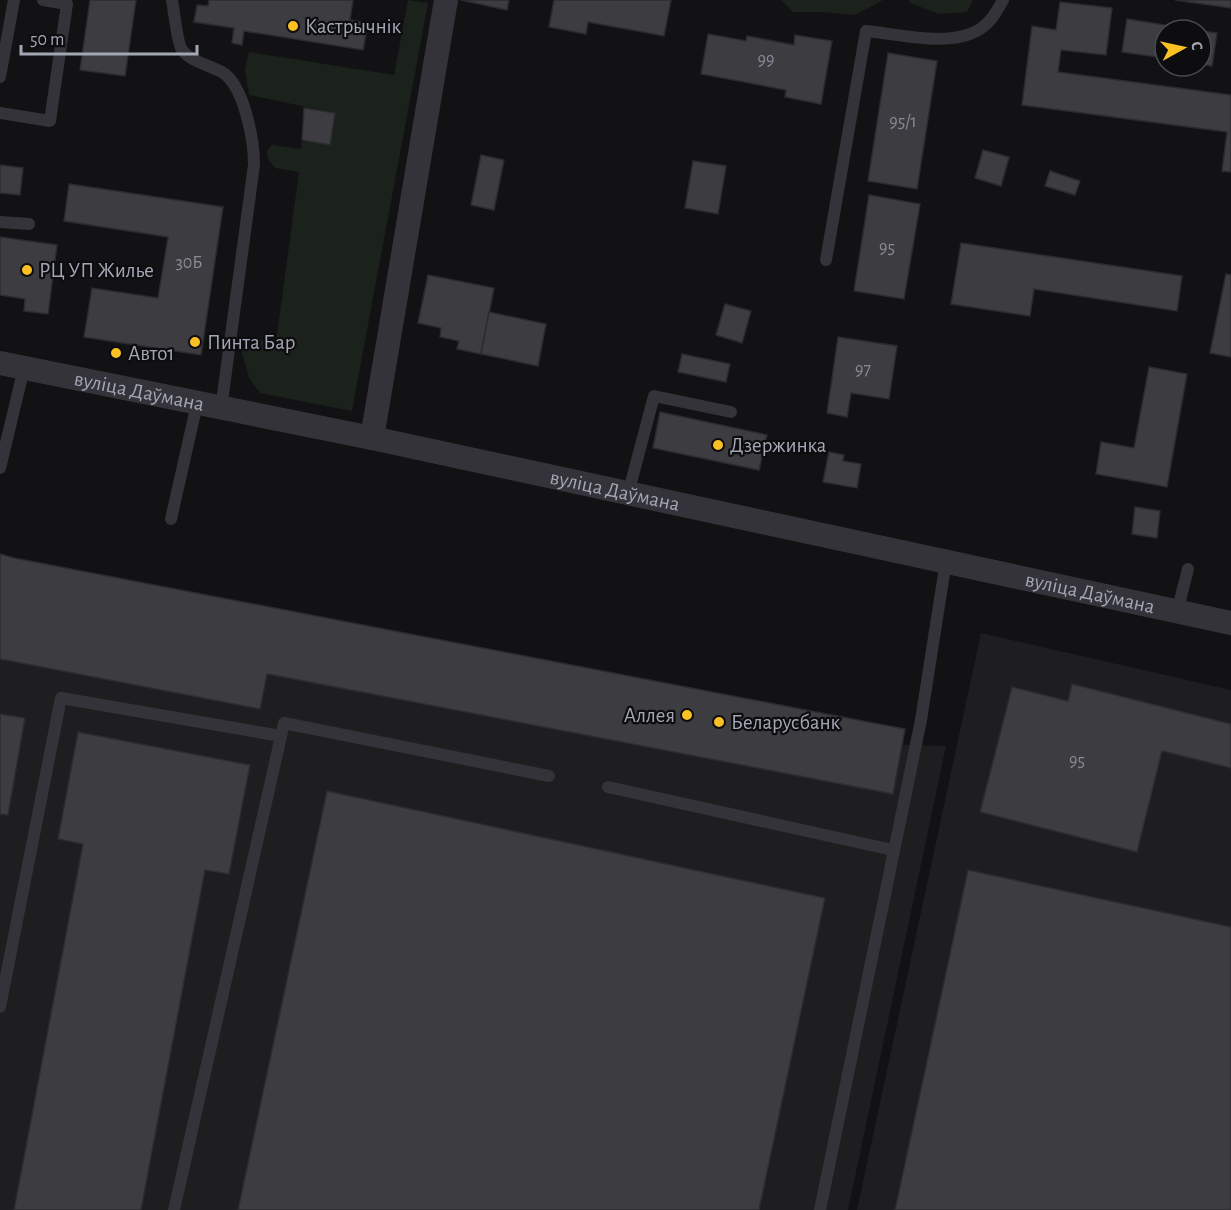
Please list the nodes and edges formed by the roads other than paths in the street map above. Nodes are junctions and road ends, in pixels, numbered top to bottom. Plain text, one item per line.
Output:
1 (14, 0) edge
2 (43, 0) edge
3 (172, 0) edge
4 (446, 0) edge
5 (1003, 0) edge
6 (0, 77) edge
7 (0, 113) edge
8 (0, 222) edge
9 (29, 224) dead end
10 (826, 260) dead end
11 (0, 363) edge
12 (24, 368) junction
13 (209, 406) junction
14 (731, 412) dead end
15 (372, 438) junction
16 (0, 468) edge
17 (628, 494) junction
18 (171, 519) dead end
19 (946, 561) junction
20 (1188, 569) dead end
21 (1177, 612) junction
22 (1231, 623) edge
23 (281, 736) junction
24 (549, 776) dead end
25 (608, 787) dead end
26 (893, 850) junction
27 (0, 1007) edge
28 (174, 1210) edge
29 (820, 1210) edge

1 - 6 lane
2 - 7 lane
3 - 13 lane
4 - 15 street
5 - 10 lane
8 - 9 lane
11 - 12 street, вуліца Даўмана
12 - 13 street, вуліца Даўмана
12 - 16 lane
13 - 15 street, вуліца Даўмана
13 - 18 lane
14 - 17 lane
15 - 17 street, вуліца Даўмана
17 - 19 street, вуліца Даўмана
19 - 21 street, вуліца Даўмана
19 - 26 lane
20 - 21 lane
21 - 22 street, вуліца Даўмана
23 - 24 lane
23 - 27 lane
23 - 28 lane
25 - 26 lane
26 - 29 lane

